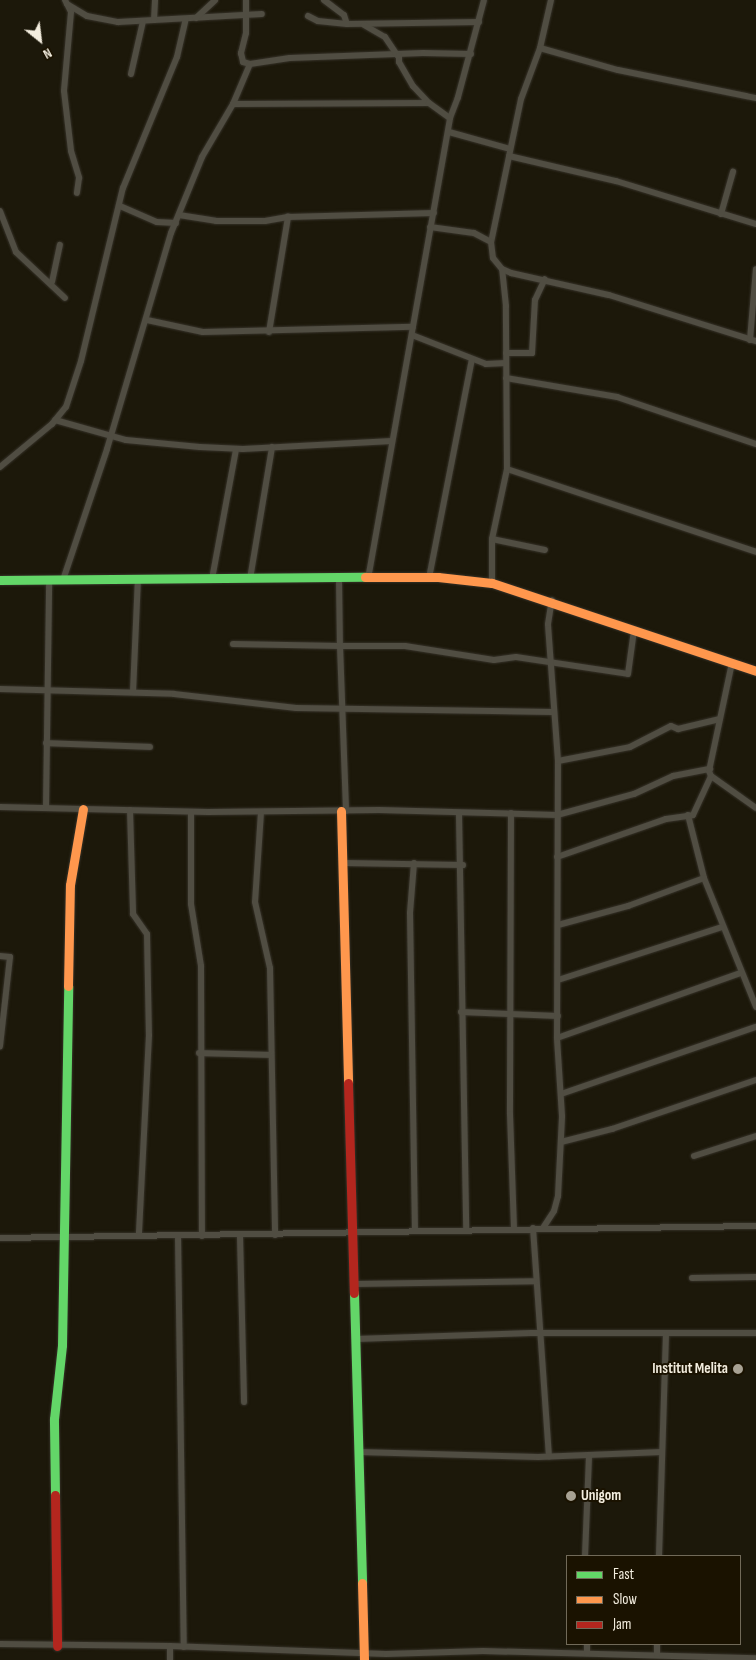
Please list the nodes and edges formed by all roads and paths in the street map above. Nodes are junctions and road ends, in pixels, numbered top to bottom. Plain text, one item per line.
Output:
1 (155, 0) edge
2 (215, 0) edge
3 (246, 0) edge
4 (324, 0) edge
5 (484, 0) edge
6 (551, 0) edge
7 (66, 2) edge
8 (262, 14) dead end
9 (245, 16) junction
10 (308, 16) dead end
11 (196, 18) junction
12 (186, 19) junction
13 (154, 20) junction
14 (143, 21) junction
15 (479, 22) junction
16 (347, 24) junction
17 (364, 24) junction
18 (540, 48) junction
19 (471, 54) junction
20 (398, 56) junction
21 (250, 64) junction
22 (131, 74) dead end
23 (756, 98) edge
24 (429, 103) junction
25 (233, 104) junction
26 (450, 118) junction
27 (449, 132) junction
28 (510, 152) junction
29 (733, 172) dead end
30 (77, 193) dead end
31 (120, 206) junction
32 (0, 211) edge
33 (434, 213) junction
34 (721, 214) junction
35 (179, 215) junction
36 (288, 217) junction
37 (176, 223) junction
38 (756, 224) edge
39 (430, 227) junction
40 (491, 242) junction
41 (60, 245) dead end
42 (502, 269) junction
43 (756, 270) edge
44 (545, 279) junction
45 (52, 282) junction
46 (65, 298) dead end
47 (147, 320) junction
48 (413, 327) junction
49 (269, 332) junction
50 (412, 335) junction
51 (753, 341) edge
52 (506, 353) junction
53 (472, 358) junction
54 (506, 364) junction
55 (506, 378) junction
56 (55, 420) junction
57 (111, 437) junction
58 (392, 441) junction
59 (756, 444) edge
60 (272, 447) junction
61 (236, 448) junction
62 (0, 467) edge
63 (507, 469) junction
64 (492, 539) junction
65 (544, 550) dead end
66 (756, 552) edge
67 (339, 578) junction
68 (429, 578) junction
69 (138, 579) junction
70 (212, 579) junction
71 (250, 579) junction
72 (368, 579) junction
73 (0, 580) edge
74 (49, 580) junction
75 (63, 580) junction
76 (492, 583) junction
77 (552, 600) junction
78 (634, 630) junction
79 (233, 644) dead end
80 (340, 646) junction
81 (550, 662) junction
82 (732, 662) junction
83 (756, 671) edge
84 (0, 689) edge
85 (47, 689) junction
86 (133, 692) junction
87 (342, 709) junction
88 (552, 712) junction
89 (720, 719) junction
90 (46, 743) junction
91 (150, 746) dead end
92 (558, 761) junction
93 (711, 772) junction
94 (0, 807) edge
95 (46, 808) junction
96 (756, 808) edge
97 (83, 809) junction
98 (130, 810) junction
99 (344, 811) junction
100 (191, 812) junction
101 (261, 812) junction
102 (512, 813) junction
103 (459, 814) junction
104 (558, 815) junction
105 (688, 815) junction
106 (557, 857) junction
107 (343, 863) junction
108 (414, 863) junction
109 (463, 865) junction
110 (704, 878) junction
111 (558, 925) junction
112 (722, 927) junction
113 (0, 956) edge
114 (741, 973) junction
115 (558, 980) junction
116 (756, 1007) edge
117 (461, 1012) junction
118 (511, 1015) junction
119 (558, 1016) junction
120 (756, 1027) edge
121 (558, 1038) junction
122 (0, 1046) edge
123 (199, 1053) junction
124 (271, 1055) junction
125 (756, 1080) edge
126 (561, 1094) junction
127 (756, 1136) edge
128 (561, 1142) junction
129 (694, 1156) dead end
130 (756, 1226) edge
131 (533, 1228) junction
132 (543, 1228) junction
133 (466, 1229) junction
134 (514, 1229) junction
135 (415, 1230) junction
136 (353, 1232) junction
137 (139, 1234) junction
138 (178, 1235) junction
139 (275, 1235) junction
140 (202, 1236) junction
141 (240, 1236) junction
142 (64, 1237) junction
143 (0, 1238) edge
144 (756, 1277) edge
145 (692, 1278) dead end
146 (536, 1281) junction
147 (354, 1284) junction
148 (538, 1333) junction
149 (756, 1333) edge
150 (666, 1334) junction
151 (356, 1339) junction
152 (244, 1402) dead end
153 (359, 1452) junction
154 (662, 1452) junction
155 (589, 1455) junction
156 (549, 1456) junction
157 (585, 1555) edge
158 (659, 1555) edge
159 (0, 1644) edge
160 (587, 1645) edge
161 (657, 1645) edge
162 (57, 1646) junction
163 (170, 1646) junction
164 (184, 1647) junction
165 (587, 1653) junction
166 (657, 1654) junction
167 (364, 1657) edge
168 (756, 1658) edge
169 (170, 1660) edge

1 - 13 street
2 - 11 street
3 - 9 street
4 - 16 street
5 - 15 street
6 - 18 street
7 - 14 street
7 - 30 street
8 - 9 street
9 - 11 street
9 - 21 street
10 - 16 street
11 - 12 street
12 - 13 street
12 - 31 street
13 - 14 street
14 - 22 street
15 - 17 street
15 - 19 street
16 - 17 street
17 - 20 street
18 - 23 street
18 - 28 street
19 - 20 street
19 - 26 street
20 - 21 street
20 - 24 street
21 - 25 street
24 - 25 street
24 - 26 street
25 - 35 street
26 - 27 street
27 - 28 street
27 - 33 street
28 - 34 street
28 - 40 street
29 - 34 street
31 - 37 street
31 - 56 street
32 - 45 street
33 - 36 street
33 - 39 street
34 - 38 street
35 - 36 street
35 - 37 street
36 - 49 street
37 - 47 street
39 - 40 street
39 - 48 street
40 - 42 street
41 - 45 street
42 - 44 street
42 - 52 street
43 - 51 street
44 - 51 street
44 - 52 street
45 - 46 street
47 - 49 street
47 - 57 street
48 - 49 street
48 - 50 street
50 - 53 street
50 - 58 street
52 - 54 street
53 - 54 street
53 - 68 street
54 - 55 street
55 - 59 street
55 - 63 street
56 - 57 street
56 - 62 street
57 - 61 street
57 - 75 street
58 - 60 street
58 - 72 street
60 - 61 street
60 - 71 street
61 - 70 street
63 - 64 street
63 - 66 street
64 - 65 street
64 - 76 street
67 - 71 street
67 - 72 street
67 - 80 street
68 - 72 street
68 - 76 street
69 - 70 street
69 - 75 street
69 - 86 street
70 - 71 street
73 - 74 street
74 - 75 street
74 - 85 street
76 - 77 street
77 - 78 street
77 - 81 street
78 - 81 street
78 - 82 street
79 - 80 street
80 - 81 street
80 - 87 street
81 - 88 street
82 - 83 street
82 - 89 street
84 - 85 street
85 - 86 street
85 - 90 street
86 - 87 street
87 - 88 street
87 - 99 street
88 - 92 street
89 - 92 street
89 - 93 street
90 - 91 street
90 - 95 street
92 - 104 street
93 - 96 street
93 - 104 street
93 - 105 street
94 - 95 street
95 - 97 street
97 - 98 street
97 - 142 street
98 - 100 street
98 - 137 street
99 - 101 street
99 - 103 street
99 - 107 street
100 - 101 street
100 - 123 street
101 - 124 street
102 - 103 street
102 - 104 street
102 - 118 street
103 - 109 street
104 - 106 street
105 - 106 street
105 - 110 street
106 - 111 street
107 - 108 street
107 - 136 street
108 - 109 street
108 - 135 street
109 - 117 street
110 - 111 street
110 - 112 street
111 - 115 street
112 - 114 street
112 - 115 street
113 - 122 street
114 - 116 street
114 - 121 street
115 - 119 street
117 - 118 street
117 - 133 street
118 - 119 street
118 - 134 street
119 - 121 street
120 - 126 street
121 - 126 street
123 - 124 street
123 - 140 street
124 - 139 street
125 - 128 street
126 - 128 street
127 - 129 street
128 - 132 street
130 - 132 street
131 - 132 street
131 - 134 street
131 - 146 street
133 - 134 street
133 - 135 street
135 - 136 street
136 - 139 street
136 - 147 street
137 - 138 street
137 - 142 street
138 - 140 street
138 - 164 street
139 - 141 street
140 - 141 street
141 - 152 street
142 - 143 street
142 - 162 street
144 - 145 street
146 - 147 street
146 - 148 street
147 - 151 street
148 - 150 street
148 - 151 street
148 - 156 street
149 - 150 street
150 - 154 street
151 - 153 street
153 - 156 street
153 - 167 street
154 - 155 street
154 - 158 street
155 - 156 street
155 - 157 street
159 - 162 street
160 - 165 street
161 - 166 street
162 - 163 street
163 - 164 street
163 - 169 street
164 - 167 street
165 - 166 street
165 - 167 street
166 - 168 street

